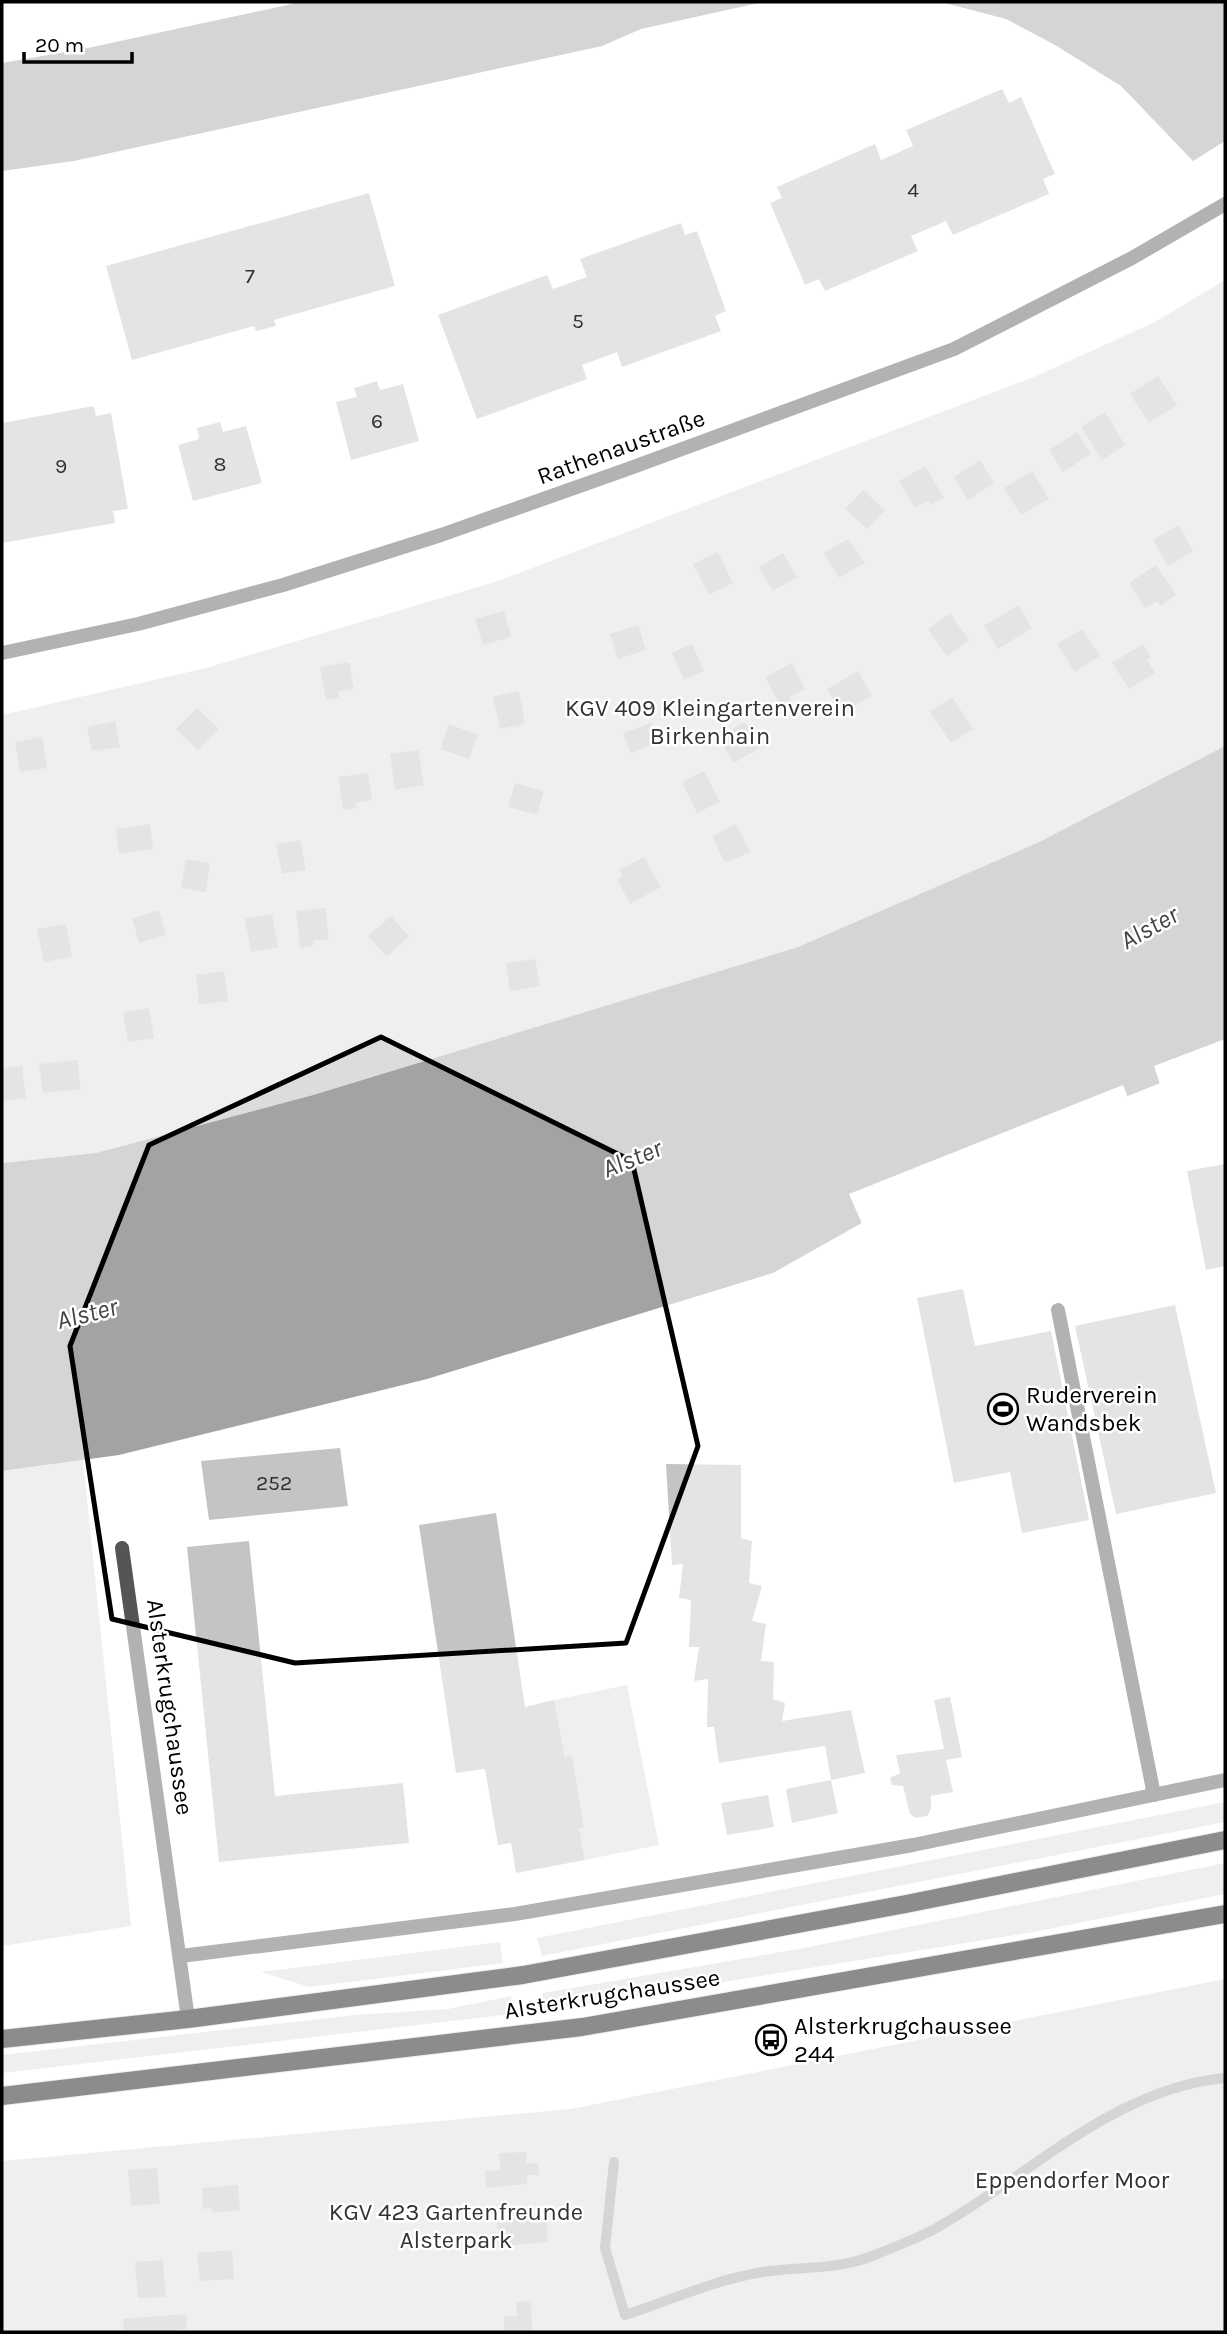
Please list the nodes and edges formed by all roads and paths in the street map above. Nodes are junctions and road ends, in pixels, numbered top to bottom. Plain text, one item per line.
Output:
1 (1225, 204) edge
2 (2, 653) edge
3 (1058, 1310) dead end
4 (122, 1548) dead end
5 (1225, 1780) edge
6 (1154, 1795) junction
7 (1225, 1840) edge
8 (1225, 1914) edge
9 (181, 1956) junction
10 (188, 2019) junction
11 (2, 2039) edge
12 (2, 2096) edge

1 - 2 street, Rathenaustraße
3 - 6 street
4 - 9 street, Alsterkrugchaussee
5 - 6 street
6 - 9 street
7 - 10 main road, Alsterkrugchaussee
8 - 12 main road, Alsterkrugchaussee
9 - 10 street, Alsterkrugchaussee
10 - 11 main road, Alsterkrugchaussee

